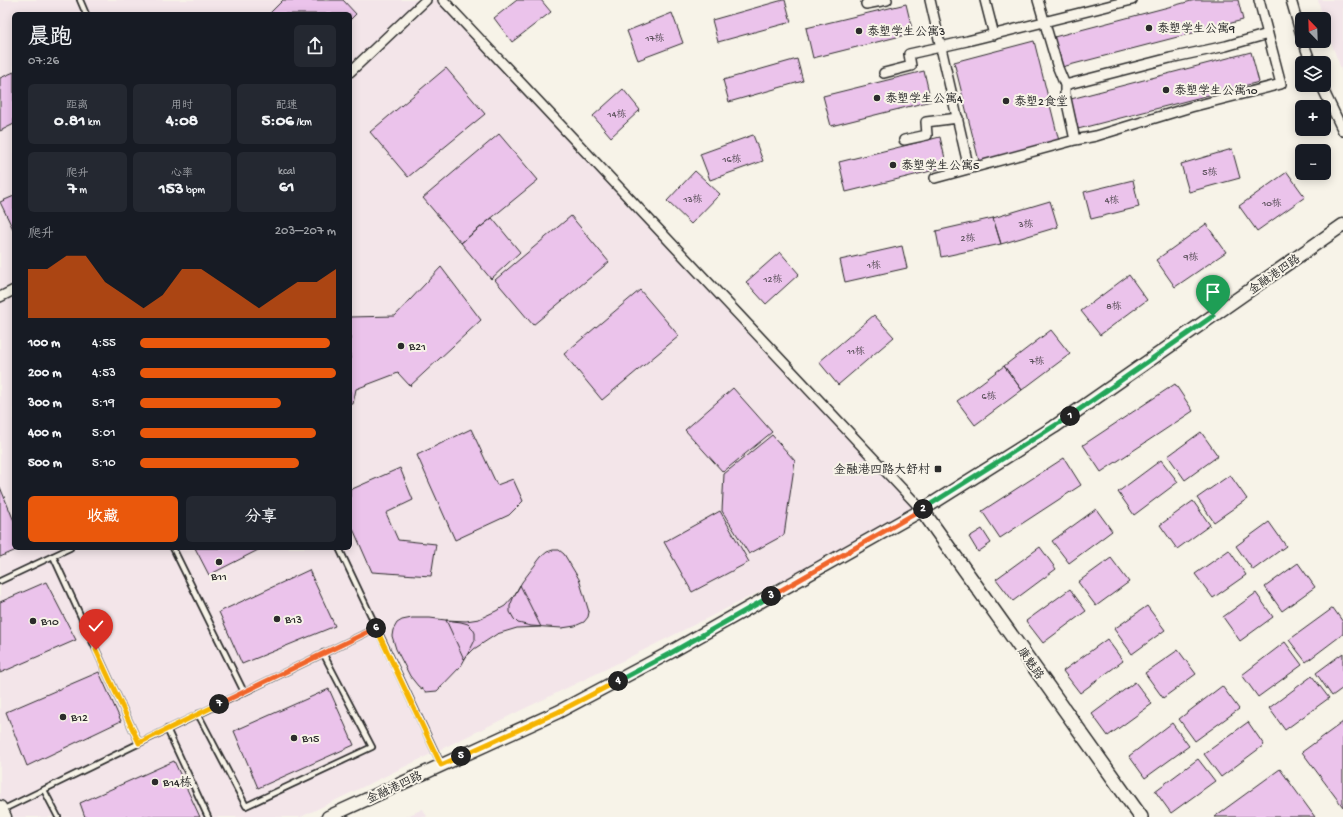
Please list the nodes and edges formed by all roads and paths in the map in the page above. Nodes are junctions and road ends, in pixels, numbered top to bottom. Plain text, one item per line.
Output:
1 (80, 0) edge
2 (426, 0) edge
3 (443, 0) edge
4 (887, 0) edge
5 (930, 0) edge
6 (985, 0) edge
7 (1038, 0) edge
8 (1132, 0) edge
9 (1259, 0) edge
10 (1291, 0) edge
11 (866, 4) dead end
12 (85, 12) edge
13 (1295, 14) edge
14 (1044, 22) junction
15 (1268, 34) junction
16 (994, 35) junction
17 (941, 48) junction
18 (352, 70) edge
19 (884, 73) dead end
20 (1065, 85) junction
21 (1324, 92) edge
22 (958, 118) junction
23 (1343, 131) edge
24 (904, 140) dead end
25 (1075, 140) junction
26 (969, 169) junction
27 (935, 178) dead end
28 (1343, 225) edge
29 (12, 291) edge
30 (0, 297) edge
31 (922, 510) junction
32 (66, 550) edge
33 (174, 550) edge
34 (340, 550) edge
35 (53, 556) junction
36 (0, 581) edge
37 (376, 628) junction
38 (323, 654) junction
39 (244, 692) junction
40 (198, 714) junction
41 (167, 729) junction
42 (139, 743) junction
43 (441, 765) junction
44 (44, 790) junction
45 (2, 811) edge
46 (58, 817) edge
47 (208, 817) edge
48 (328, 817) edge
49 (1141, 817) edge

1 - 12 lane
2 - 18 street
3 - 31 street
4 - 11 street
5 - 17 street
6 - 16 street
7 - 14 street
8 - 14 street
9 - 15 street
10 - 13 street
14 - 16 street
14 - 20 street
15 - 20 street
15 - 25 street
16 - 17 street
17 - 19 street
17 - 22 street
20 - 25 street
21 - 23 street
22 - 24 street
22 - 26 street
25 - 26 street
26 - 27 street
28 - 31 street, 金融港四路
29 - 30 street
31 - 43 street, 金融港四路
31 - 49 main road, 康魅路
32 - 35 lane
33 - 39 lane
34 - 37 lane
35 - 36 lane
35 - 42 lane
37 - 38 lane
37 - 43 lane
38 - 39 lane
38 - 40 lane
39 - 40 lane
40 - 41 lane
41 - 42 lane
41 - 47 lane
42 - 44 lane
43 - 48 street, 金融港四路
44 - 45 lane
44 - 46 lane

